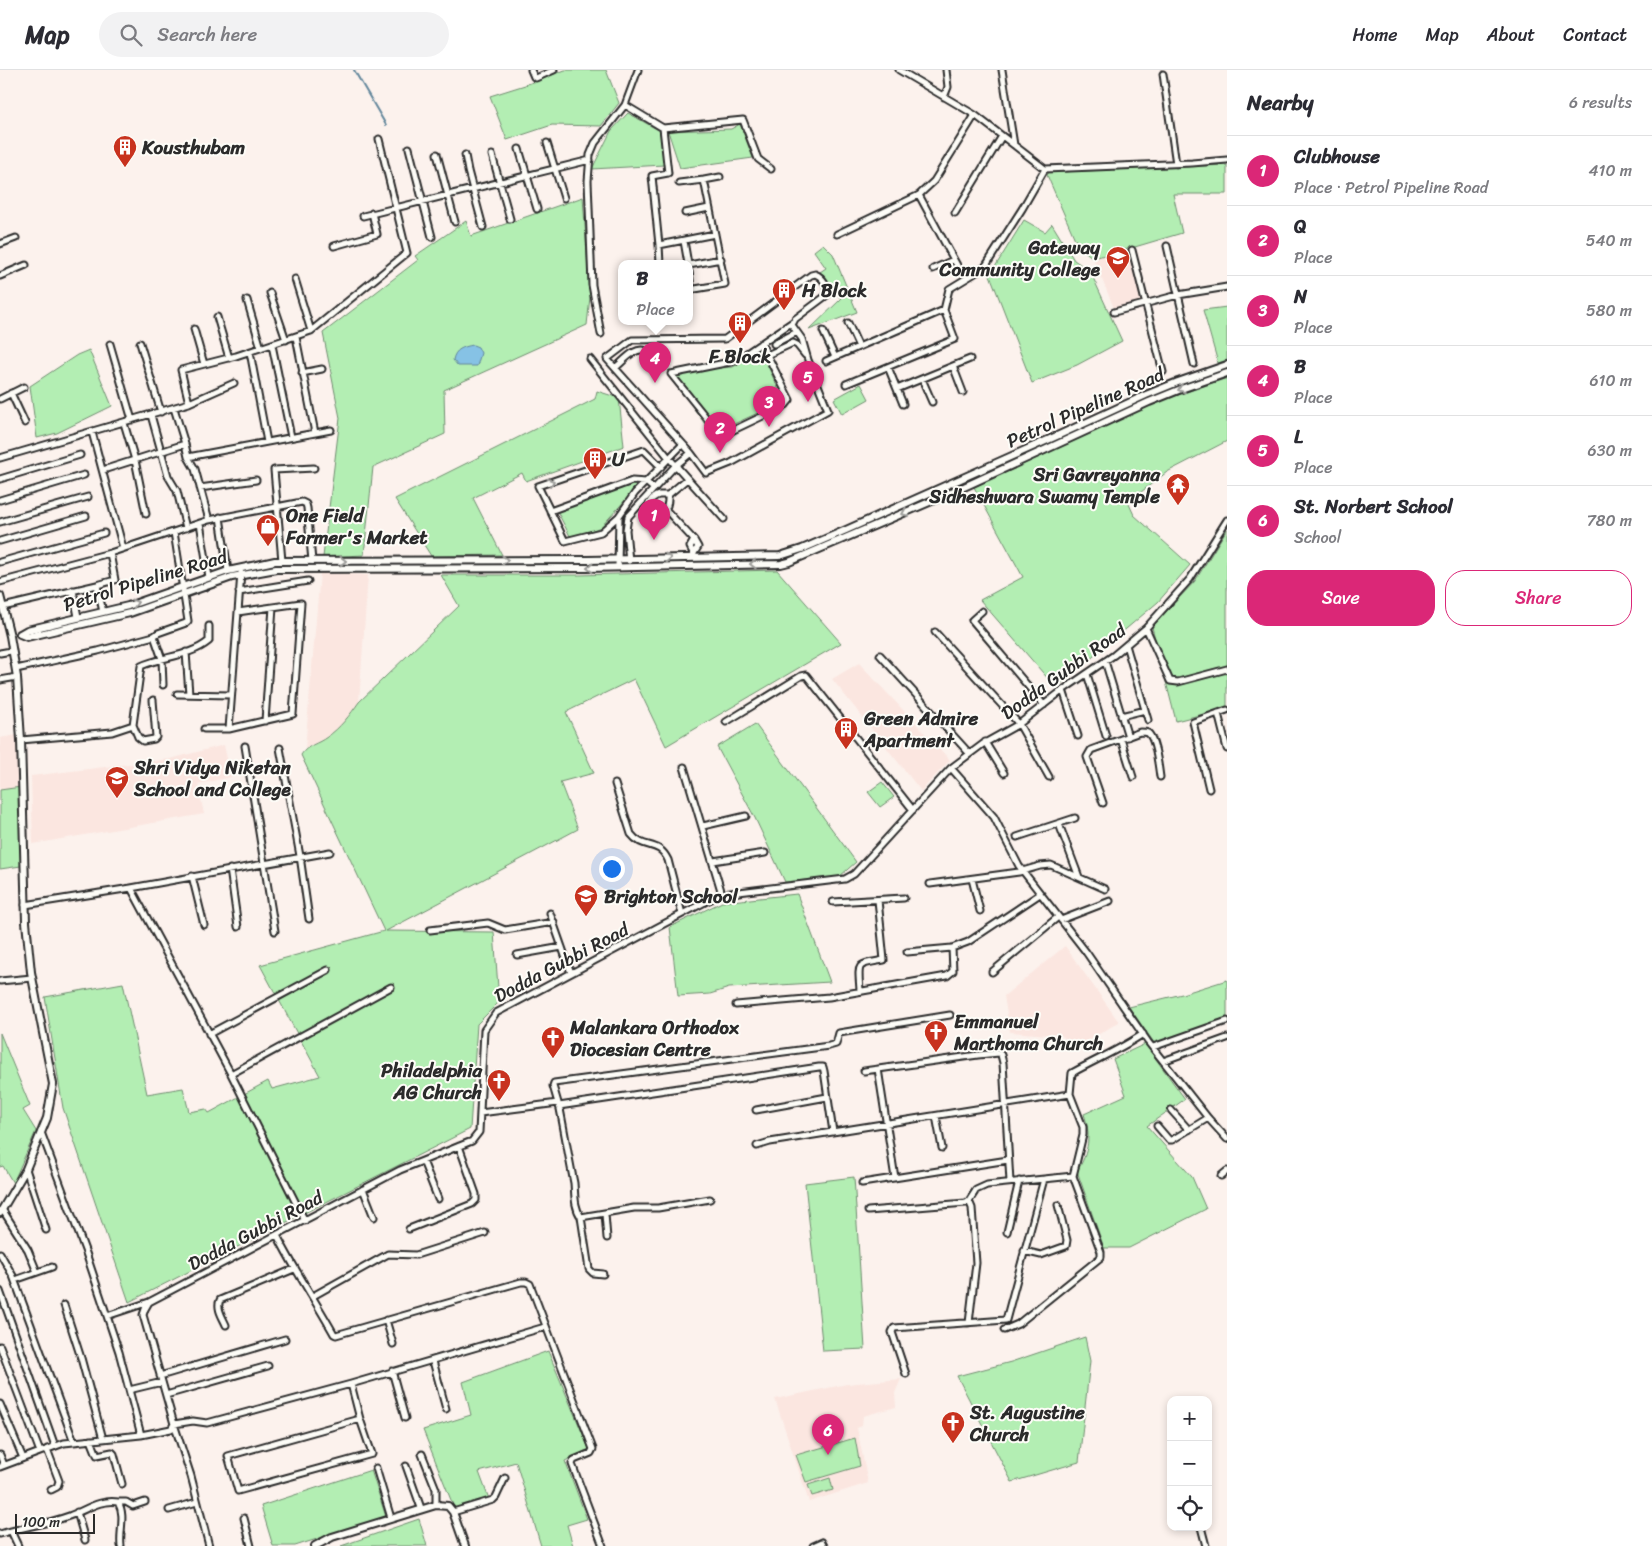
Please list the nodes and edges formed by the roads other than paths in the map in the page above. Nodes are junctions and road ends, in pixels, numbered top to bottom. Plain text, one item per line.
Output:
1 (531, 70) edge
2 (554, 70) edge
3 (638, 70) edge
4 (899, 70) edge
5 (946, 70) edge
6 (1002, 70) edge
7 (1163, 74) dead end
8 (944, 97) junction
9 (625, 105) junction
10 (975, 115) junction
11 (663, 128) junction
12 (1002, 136) junction
13 (378, 139) dead end
14 (547, 143) dead end
15 (1014, 145) junction
16 (409, 148) dead end
17 (519, 149) dead end
18 (437, 154) dead end
19 (465, 155) dead end
20 (492, 155) dead end
21 (590, 160) junction
22 (1227, 160) edge
23 (1176, 164) junction
24 (554, 168) junction
25 (771, 169) dead end
26 (1045, 169) junction
27 (528, 175) junction
28 (720, 178) dead end
29 (704, 180) junction
30 (500, 182) junction
31 (679, 184) dead end
32 (473, 188) junction
33 (447, 194) junction
34 (919, 195) junction
35 (564, 198) dead end
36 (423, 201) junction
37 (396, 207) junction
38 (537, 208) dead end
39 (710, 208) junction
40 (685, 213) dead end
41 (955, 213) dead end
42 (372, 214) junction
43 (363, 216) dead end
44 (510, 219) dead end
45 (455, 222) dead end
46 (483, 227) dead end
47 (715, 234) junction
48 (837, 234) dead end
49 (432, 237) dead end
50 (16, 238) dead end
51 (684, 241) junction
52 (0, 244) edge
53 (659, 245) junction
54 (334, 246) dead end
55 (1167, 246) dead end
56 (1132, 250) dead end
57 (660, 260) edge
58 (687, 260) edge
59 (721, 260) junction
60 (954, 260) junction
61 (693, 264) edge
62 (26, 266) dead end
63 (933, 269) dead end
64 (960, 271) dead end
65 (0, 276) edge
66 (295, 279) dead end
67 (1227, 287) edge
68 (693, 289) edge
69 (270, 293) dead end
70 (1178, 294) junction
71 (247, 300) dead end
72 (1145, 303) junction
73 (944, 310) junction
74 (1114, 312) dead end
75 (217, 317) dead end
76 (794, 321) junction
77 (848, 323) dead end
78 (194, 329) dead end
79 (311, 331) junction
80 (823, 331) dead end
81 (797, 332) junction
82 (602, 334) dead end
83 (296, 337) junction
84 (286, 340) junction
85 (140, 342) dead end
86 (761, 343) junction
87 (110, 344) dead end
88 (272, 344) junction
89 (774, 344) dead end
90 (858, 347) junction
91 (261, 348) junction
92 (646, 351) dead end
93 (250, 352) junction
94 (767, 355) junction
95 (836, 356) junction
96 (229, 358) junction
97 (590, 359) dead end
98 (970, 359) dead end
99 (808, 360) junction
100 (826, 361) dead end
101 (204, 364) junction
102 (1194, 364) dead end
103 (1227, 365) edge
104 (953, 366) junction
105 (888, 367) junction
106 (616, 368) junction
107 (322, 369) dead end
108 (1163, 372) dead end
109 (302, 373) junction
110 (1227, 373) edge
111 (922, 379) junction
112 (234, 383) dead end
113 (846, 384) dead end
114 (24, 387) dead end
115 (897, 389) junction
116 (963, 392) dead end
117 (11, 393) junction
118 (0, 398) edge
119 (932, 402) dead end
120 (189, 403) junction
121 (903, 404) dead end
122 (174, 408) junction
123 (161, 412) junction
124 (150, 415) junction
125 (132, 420) junction
126 (24, 423) dead end
127 (124, 423) junction
128 (331, 430) dead end
129 (92, 432) junction
130 (315, 433) junction
131 (291, 437) junction
132 (267, 442) junction
133 (1044, 442) junction
134 (185, 444) junction
135 (683, 444) junction
136 (1046, 450) junction
137 (161, 452) junction
138 (691, 453) junction
139 (80, 455) dead end
140 (188, 457) junction
141 (0, 458) edge
142 (669, 458) junction
143 (135, 460) junction
144 (676, 466) junction
145 (661, 467) junction
146 (314, 468) dead end
147 (103, 470) junction
148 (84, 475) dead end
149 (0, 479) edge
150 (687, 479) junction
151 (256, 480) dead end
152 (646, 482) junction
153 (200, 488) junction
154 (654, 488) junction
155 (668, 495) junction
156 (88, 496) dead end
157 (0, 500) edge
158 (278, 506) junction
159 (550, 510) junction
160 (666, 510) junction
161 (146, 514) dead end
162 (86, 516) dead end
163 (619, 516) junction
164 (220, 517) junction
165 (724, 519) dead end
166 (209, 520) junction
167 (1227, 520) edge
168 (0, 522) edge
169 (200, 524) junction
170 (186, 528) junction
171 (174, 532) junction
172 (104, 533) dead end
173 (0, 541) edge
174 (124, 548) junction
175 (110, 553) junction
176 (694, 555) junction
177 (617, 559) junction
178 (628, 559) junction
179 (469, 560) junction
180 (282, 561) junction
181 (312, 561) junction
182 (0, 562) edge
183 (693, 566) junction
184 (241, 567) junction
185 (618, 567) junction
186 (629, 567) junction
187 (468, 568) junction
188 (228, 571) junction
189 (240, 576) junction
190 (209, 577) junction
191 (308, 581) dead end
192 (0, 582) edge
193 (97, 585) junction
194 (183, 587) junction
195 (73, 590) junction
196 (239, 592) junction
197 (184, 594) junction
198 (0, 596) edge
199 (2, 606) junction
200 (273, 607) junction
201 (982, 611) dead end
202 (103, 612) junction
203 (238, 612) junction
204 (967, 614) dead end
205 (86, 616) junction
206 (78, 618) junction
207 (972, 620) junction
208 (86, 624) junction
209 (209, 626) dead end
210 (1146, 628) junction
211 (935, 632) dead end
212 (20, 634) junction
213 (10, 636) junction
214 (154, 636) junction
215 (1126, 645) junction
216 (11, 651) junction
217 (186, 652) junction
218 (0, 653) edge
219 (880, 655) dead end
220 (162, 659) junction
221 (1105, 661) junction
222 (16, 669) junction
223 (1227, 669) edge
224 (1087, 674) junction
225 (17, 677) junction
226 (0, 680) edge
227 (163, 685) dead end
228 (1063, 690) junction
229 (177, 694) dead end
230 (189, 694) junction
231 (231, 694) junction
232 (153, 700) dead end
233 (1044, 705) junction
234 (1145, 710) junction
235 (1227, 710) edge
236 (1218, 713) junction
237 (1122, 716) junction
238 (1148, 720) dead end
239 (264, 721) junction
240 (726, 722) dead end
241 (1019, 724) junction
242 (133, 725) junction
243 (204, 729) dead end
244 (229, 729) junction
245 (1078, 736) dead end
246 (1106, 736) dead end
247 (1128, 737) junction
248 (1121, 739) junction
249 (21, 740) junction
250 (985, 742) junction
251 (244, 746) dead end
252 (280, 748) dead end
253 (1227, 749) edge
254 (969, 753) junction
255 (684, 766) dead end
256 (950, 768) junction
257 (1004, 773) dead end
258 (1049, 777) dead end
259 (1133, 777) dead end
260 (1160, 777) dead end
261 (615, 784) dead end
262 (1210, 789) dead end
263 (1103, 803) dead end
264 (913, 810) junction
265 (746, 816) dead end
266 (1075, 818) dead end
267 (1059, 824) junction
268 (703, 826) junction
269 (1017, 837) dead end
270 (330, 852) dead end
271 (765, 853) dead end
272 (300, 856) junction
273 (713, 861) junction
274 (265, 863) junction
275 (230, 869) junction
276 (1023, 871) junction
277 (192, 876) junction
278 (1079, 877) junction
279 (972, 879) junction
280 (930, 884) dead end
281 (130, 888) junction
282 (1105, 889) dead end
283 (722, 894) junction
284 (1040, 894) junction
285 (904, 898) dead end
286 (878, 900) junction
287 (833, 902) dead end
288 (1110, 902) dead end
289 (25, 905) junction
290 (980, 911) dead end
291 (550, 913) dead end
292 (682, 914) junction
293 (1059, 918) junction
294 (309, 919) dead end
295 (554, 922) junction
296 (204, 925) dead end
297 (238, 927) dead end
298 (430, 930) dead end
299 (275, 931) dead end
300 (562, 948) junction
301 (952, 948) junction
302 (906, 952) dead end
303 (517, 955) dead end
304 (328, 970) dead end
305 (992, 972) dead end
306 (571, 973) junction
307 (32, 978) junction
308 (0, 981) edge
309 (391, 987) dead end
310 (860, 990) junction
311 (736, 1005) dead end
312 (950, 1015) dead end
313 (1227, 1021) edge
314 (209, 1034) junction
315 (1143, 1034) junction
316 (1227, 1038) edge
317 (1153, 1047) junction
318 (1163, 1061) junction
319 (878, 1069) junction
320 (864, 1071) dead end
321 (231, 1074) junction
322 (1070, 1094) junction
323 (828, 1097) junction
324 (559, 1104) junction
325 (1005, 1105) junction
326 (756, 1110) dead end
327 (1171, 1110) dead end
328 (480, 1113) junction
329 (936, 1116) junction
330 (1208, 1118) junction
331 (886, 1123) junction
332 (1157, 1126) dead end
333 (1189, 1130) junction
334 (41, 1132) junction
335 (833, 1132) junction
336 (1227, 1138) edge
337 (458, 1146) junction
338 (757, 1146) dead end
339 (942, 1148) dead end
340 (1008, 1160) junction
341 (423, 1161) junction
342 (26, 1169) junction
343 (1227, 1172) edge
344 (1073, 1176) junction
345 (1221, 1176) dead end
346 (895, 1178) junction
347 (1044, 1179) junction
348 (1018, 1181) junction
349 (1010, 1182) junction
350 (862, 1184) dead end
351 (363, 1190) junction
352 (438, 1199) dead end
353 (710, 1199) dead end
354 (969, 1201) junction
355 (1058, 1205) dead end
356 (1, 1211) edge
357 (868, 1211) dead end
358 (605, 1214) junction
359 (374, 1217) dead end
360 (581, 1217) junction
361 (305, 1220) junction
362 (409, 1229) dead end
363 (46, 1230) dead end
364 (1007, 1232) dead end
365 (485, 1233) dead end
366 (277, 1235) junction
367 (607, 1238) dead end
368 (1024, 1251) junction
369 (0, 1253) edge
370 (52, 1267) dead end
371 (294, 1268) junction
372 (37, 1272) junction
373 (603, 1274) dead end
374 (15, 1280) junction
375 (0, 1291) edge
376 (313, 1296) junction
377 (149, 1302) junction
378 (64, 1305) dead end
379 (107, 1316) junction
380 (386, 1320) junction
381 (969, 1323) junction
382 (226, 1325) dead end
383 (545, 1327) junction
384 (1004, 1330) dead end
385 (286, 1340) dead end
386 (393, 1344) dead end
387 (0, 1346) edge
388 (432, 1361) junction
389 (268, 1366) dead end
390 (392, 1371) junction
391 (906, 1374) dead end
392 (161, 1379) junction
393 (352, 1384) junction
394 (129, 1390) junction
395 (166, 1395) junction
396 (0, 1404) edge
397 (446, 1409) dead end
398 (360, 1418) junction
399 (405, 1418) dead end
400 (174, 1424) junction
401 (141, 1435) junction
402 (103, 1439) junction
403 (91, 1440) junction
404 (74, 1442) junction
405 (55, 1446) junction
406 (47, 1449) junction
407 (40, 1452) junction
408 (422, 1454) dead end
409 (0, 1455) edge
410 (23, 1458) junction
411 (2, 1466) edge
412 (406, 1466) dead end
413 (376, 1468) dead end
414 (505, 1478) dead end
415 (122, 1484) dead end
416 (51, 1490) dead end
417 (118, 1502) junction
418 (146, 1502) dead end
419 (198, 1502) junction
420 (436, 1505) junction
421 (421, 1508) junction
422 (169, 1510) dead end
423 (77, 1512) junction
424 (453, 1512) junction
425 (244, 1518) dead end
426 (391, 1518) junction
427 (10, 1531) junction
428 (1202, 1531) edge
429 (0, 1534) edge
430 (85, 1540) dead end
431 (18, 1546) edge
432 (121, 1546) edge
433 (209, 1546) edge
434 (251, 1546) edge
435 (315, 1546) edge
436 (465, 1546) edge
437 (603, 1546) edge
438 (813, 1546) edge
439 (824, 1546) edge
440 (1206, 1546) edge

1 - 2 street
3 - 9 street
4 - 8 street
5 - 8 street
6 - 15 street
7 - 23 street
8 - 10 street
9 - 11 street
9 - 21 street
10 - 12 street
10 - 34 street
11 - 25 street
11 - 53 street
12 - 15 street
12 - 41 street
13 - 37 street
14 - 24 street
15 - 26 street
16 - 36 street
17 - 27 street
18 - 33 street
19 - 32 street
20 - 30 street
21 - 24 street
21 - 82 street
22 - 23 street
23 - 26 street
24 - 27 street
24 - 35 street
26 - 73 street
27 - 30 street
27 - 38 street
28 - 29 street
29 - 31 street
29 - 39 street
30 - 32 street
30 - 44 street
32 - 33 street
32 - 46 street
33 - 36 street
33 - 45 street
34 - 48 street
34 - 60 street
36 - 37 street
36 - 49 street
37 - 42 street
37 - 79 street
39 - 40 street
39 - 47 street
42 - 43 street
42 - 54 street
47 - 51 street
47 - 59 street
50 - 52 street
51 - 53 street
51 - 58 street
53 - 57 street
55 - 70 street
56 - 72 street
59 - 61 street
59 - 68 street
60 - 63 street
60 - 64 street
62 - 65 street
66 - 79 street
67 - 70 street
69 - 84 street
70 - 72 street
70 - 102 street
71 - 91 street
72 - 74 street
72 - 108 street
73 - 90 street
73 - 105 street
75 - 96 street
76 - 81 street
76 - 86 street
76 - 106 street
77 - 90 street
78 - 101 street
79 - 83 street
80 - 95 street
81 - 89 street
81 - 99 street
83 - 84 street
83 - 109 street
84 - 88 street
85 - 123 street
86 - 94 street
86 - 94 street
87 - 125 street
88 - 91 street
88 - 131 street
90 - 95 street
91 - 93 street
92 - 106 street
93 - 96 street
93 - 132 street
94 - 99 street
95 - 100 street
96 - 101 street
97 - 142 street
98 - 104 street
99 - 138 street
101 - 120 street
103 - 133 main road, Petrol Pipeline Road
104 - 111 street
104 - 116 street
105 - 113 street
105 - 115 street
106 - 135 street
107 - 109 street
109 - 130 street
110 -> 136 main road, Petrol Pipeline Road
111 - 115 street
111 - 119 street
112 - 120 street
114 - 117 street
115 - 121 street
117 - 118 street
117 - 126 street
120 - 122 street
122 - 123 street
122 - 134 street
123 - 124 street
124 - 125 street
124 - 137 street
125 - 127 street
127 - 129 street
127 - 143 street
128 - 130 street
129 - 141 street
129 - 147 street
130 - 131 street
131 - 132 street
132 - 140 street
133 - 136 street
133 - 176 main road, Petrol Pipeline Road
134 - 137 street
134 - 140 street
135 - 138 street
135 - 142 street
136 -> 183 main road, Petrol Pipeline Road
137 - 143 street
137 - 170 street
138 - 144 street
139 - 149 street
140 - 153 street
142 - 144 street
142 - 145 street
143 - 147 street
143 - 161 street
144 - 150 street
144 - 154 street
145 - 152 street
159 -> 145 street
146 - 158 street
147 - 174 street
148 - 157 street
150 - 155 street
150 - 165 street
151 - 153 street
152 - 154 street
152 - 159 street
152 - 163 street
153 - 166 street
154 - 178 street
155 - 160 street
155 - 160 street
156 - 168 street
158 - 164 street
158 - 180 street
158 - 181 street
159 - 163 street
160 - 176 street
162 - 173 street
163 - 177 street
164 - 166 street
164 - 188 street
166 - 169 street
167 - 210 street, Dodda Gubbi Road
169 - 170 street
169 - 190 street
170 - 171 street
171 - 174 street
171 - 194 street
172 - 182 street
174 - 175 street
175 - 192 street
175 - 193 street
178 -> 176 main road, Petrol Pipeline Road
176 - 183 street
177 - 178 main road, Petrol Pipeline Road
179 -> 177 main road, Petrol Pipeline Road
177 - 185 street
178 - 186 street
181 -> 179 main road, Petrol Pipeline Road
179 - 187 street
180 - 181 main road, Petrol Pipeline Road
180 - 184 main road, Petrol Pipeline Road
183 - 186 main road, Petrol Pipeline Road
184 - 188 main road, Petrol Pipeline Road
184 - 189 street
185 - 186 main road, Petrol Pipeline Road
185 -> 187 main road, Petrol Pipeline Road
187 - 189 main road, Petrol Pipeline Road
188 - 190 main road, Petrol Pipeline Road
189 - 196 street
189 - 197 main road, Petrol Pipeline Road
190 - 194 main road, Petrol Pipeline Road
191 - 196 street
193 - 195 street
193 - 202 street
194 - 197 street
202 -> 194 main road, Petrol Pipeline Road
195 - 199 street
195 - 206 street
196 - 203 street
197 - 208 main road, Petrol Pipeline Road
197 - 214 street
198 - 199 main road
199 - 213 main road
200 - 203 street
200 - 239 street
200 - 239 street
201 - 207 street
202 - 205 main road, Petrol Pipeline Road
203 - 231 street
204 - 207 street
205 - 206 main road, Petrol Pipeline Road
205 - 208 street
206 - 212 main road, Petrol Pipeline Road
207 - 233 street
208 - 212 main road, Petrol Pipeline Road
209 - 217 street
210 - 215 street, Dodda Gubbi Road
210 - 223 street
211 - 241 street
212 - 213 street
213 - 216 main road
214 - 220 street
214 - 222 street
215 - 221 street, Dodda Gubbi Road
215 - 234 street
216 - 218 street
216 - 222 main road
217 - 220 street
217 - 230 street
219 - 254 street
220 - 227 street
220 - 242 street
221 - 224 street, Dodda Gubbi Road
221 - 237 street
222 - 225 main road
224 - 228 street, Dodda Gubbi Road
224 - 246 street
225 - 226 street
225 - 249 main road
228 - 233 street, Dodda Gubbi Road
228 - 245 street
229 - 230 street
230 - 231 street
231 - 244 street
232 - 242 street
233 - 241 street, Dodda Gubbi Road
234 - 237 street
234 - 238 street
235 - 236 street
236 - 253 street
236 - 262 street
237 - 247 street
239 - 244 street
240 - 264 street
241 - 250 street, Dodda Gubbi Road
241 - 258 street
242 - 249 street
243 - 244 street
247 - 248 street
247 - 260 street
248 - 259 street
248 - 263 street
249 - 289 main road
250 - 254 street, Dodda Gubbi Road
250 - 257 street
251 - 274 street
252 - 272 street
254 - 256 street, Dodda Gubbi Road
255 - 268 street
256 - 264 street, Dodda Gubbi Road
256 - 276 street
261 - 292 street
264 - 283 street, Dodda Gubbi Road
265 - 268 street
266 - 267 street
267 - 269 street
267 - 278 street
268 - 273 street
270 - 272 street
271 - 273 street
272 - 274 street
272 - 294 street
273 - 283 street
274 - 275 street
274 - 299 street
275 - 277 street
275 - 297 street
276 - 278 street
276 - 279 street
276 - 284 street
277 - 281 street
277 - 296 street
278 - 282 street
279 - 280 street
279 - 290 street
281 - 289 street
281 - 314 street
283 - 292 street, Dodda Gubbi Road
284 - 293 street
284 - 301 street
285 - 286 street
286 - 287 street
286 - 310 street
288 - 293 street
289 - 307 main road
291 - 295 street
292 - 306 street, Dodda Gubbi Road
293 - 305 street
293 - 315 street
295 - 298 street
295 - 300 street
300 - 303 street
300 - 306 street
301 - 302 street
301 - 310 street
304 - 314 street
306 - 328 street, Dodda Gubbi Road
307 - 308 street
307 - 334 main road
309 - 321 street
310 - 311 street
312 - 324 street
313 - 317 street
314 - 321 street
315 - 317 street
315 - 322 street
316 - 318 street
317 - 318 street
318 - 330 street
319 - 320 street
319 - 325 street
319 - 331 street
321 - 361 street
322 - 325 street
322 - 344 street
323 - 324 street
323 - 326 street
323 - 335 street
324 - 328 street
324 - 360 street
325 - 329 street
325 - 340 street
327 - 333 street
328 - 337 street, Dodda Gubbi Road
329 - 331 street
329 - 339 street
330 - 333 street
330 - 336 street
331 - 335 street
331 - 346 street
332 - 333 street
334 - 342 main road
334 - 379 street
335 - 338 street
337 - 341 street, Dodda Gubbi Road
337 - 362 street
340 - 346 street
340 - 349 street
341 - 351 street, Dodda Gubbi Road
341 - 352 street
342 - 356 main road
342 - 363 street
343 - 345 street
344 - 347 street
344 - 384 street
346 - 350 street
347 - 348 street
347 - 368 street
348 - 349 street
348 - 364 street
349 - 354 street
351 - 359 street
351 - 361 street, Dodda Gubbi Road
353 - 358 street
354 - 357 street
354 - 381 street
355 - 368 street
356 - 372 street
358 - 360 street
358 - 367 street
360 - 373 street
361 - 366 street, Dodda Gubbi Road
365 - 376 street
366 - 371 street
366 - 377 street, Dodda Gubbi Road
368 - 381 street
369 - 374 street
370 - 372 street
371 - 376 street
371 - 382 street
372 - 374 street
374 - 404 street
375 - 405 street
376 - 380 street
377 - 379 street, Dodda Gubbi Road
377 - 392 street
378 - 402 street
379 - 394 street
380 - 383 street
380 - 386 street
381 - 391 street
383 - 388 street
383 - 437 street
385 - 392 street
387 - 407 street
388 - 390 street
388 - 397 street
389 - 395 street
390 - 393 street
390 - 399 street
392 - 394 street
392 - 395 street
393 - 398 street
393 - 400 street
394 - 401 street
395 - 400 street
396 - 410 street
398 - 398 street
400 - 401 street
400 - 419 street
401 - 402 street
402 - 403 street
403 - 404 street
403 - 415 street
404 - 405 street
405 - 406 street
406 - 407 street
406 - 416 street
407 - 410 street
408 - 420 street
409 - 411 street
410 - 411 street
412 - 421 street
413 - 426 street
414 - 424 street
417 - 418 street
417 - 423 street
417 - 432 street
419 - 422 street
419 - 433 street
420 - 421 main road
420 - 424 main road
421 - 426 main road
423 - 427 street
423 - 430 street
424 - 436 main road
425 - 434 street
426 - 435 main road
427 - 429 street
427 - 431 street
428 - 440 street
438 - 439 street

